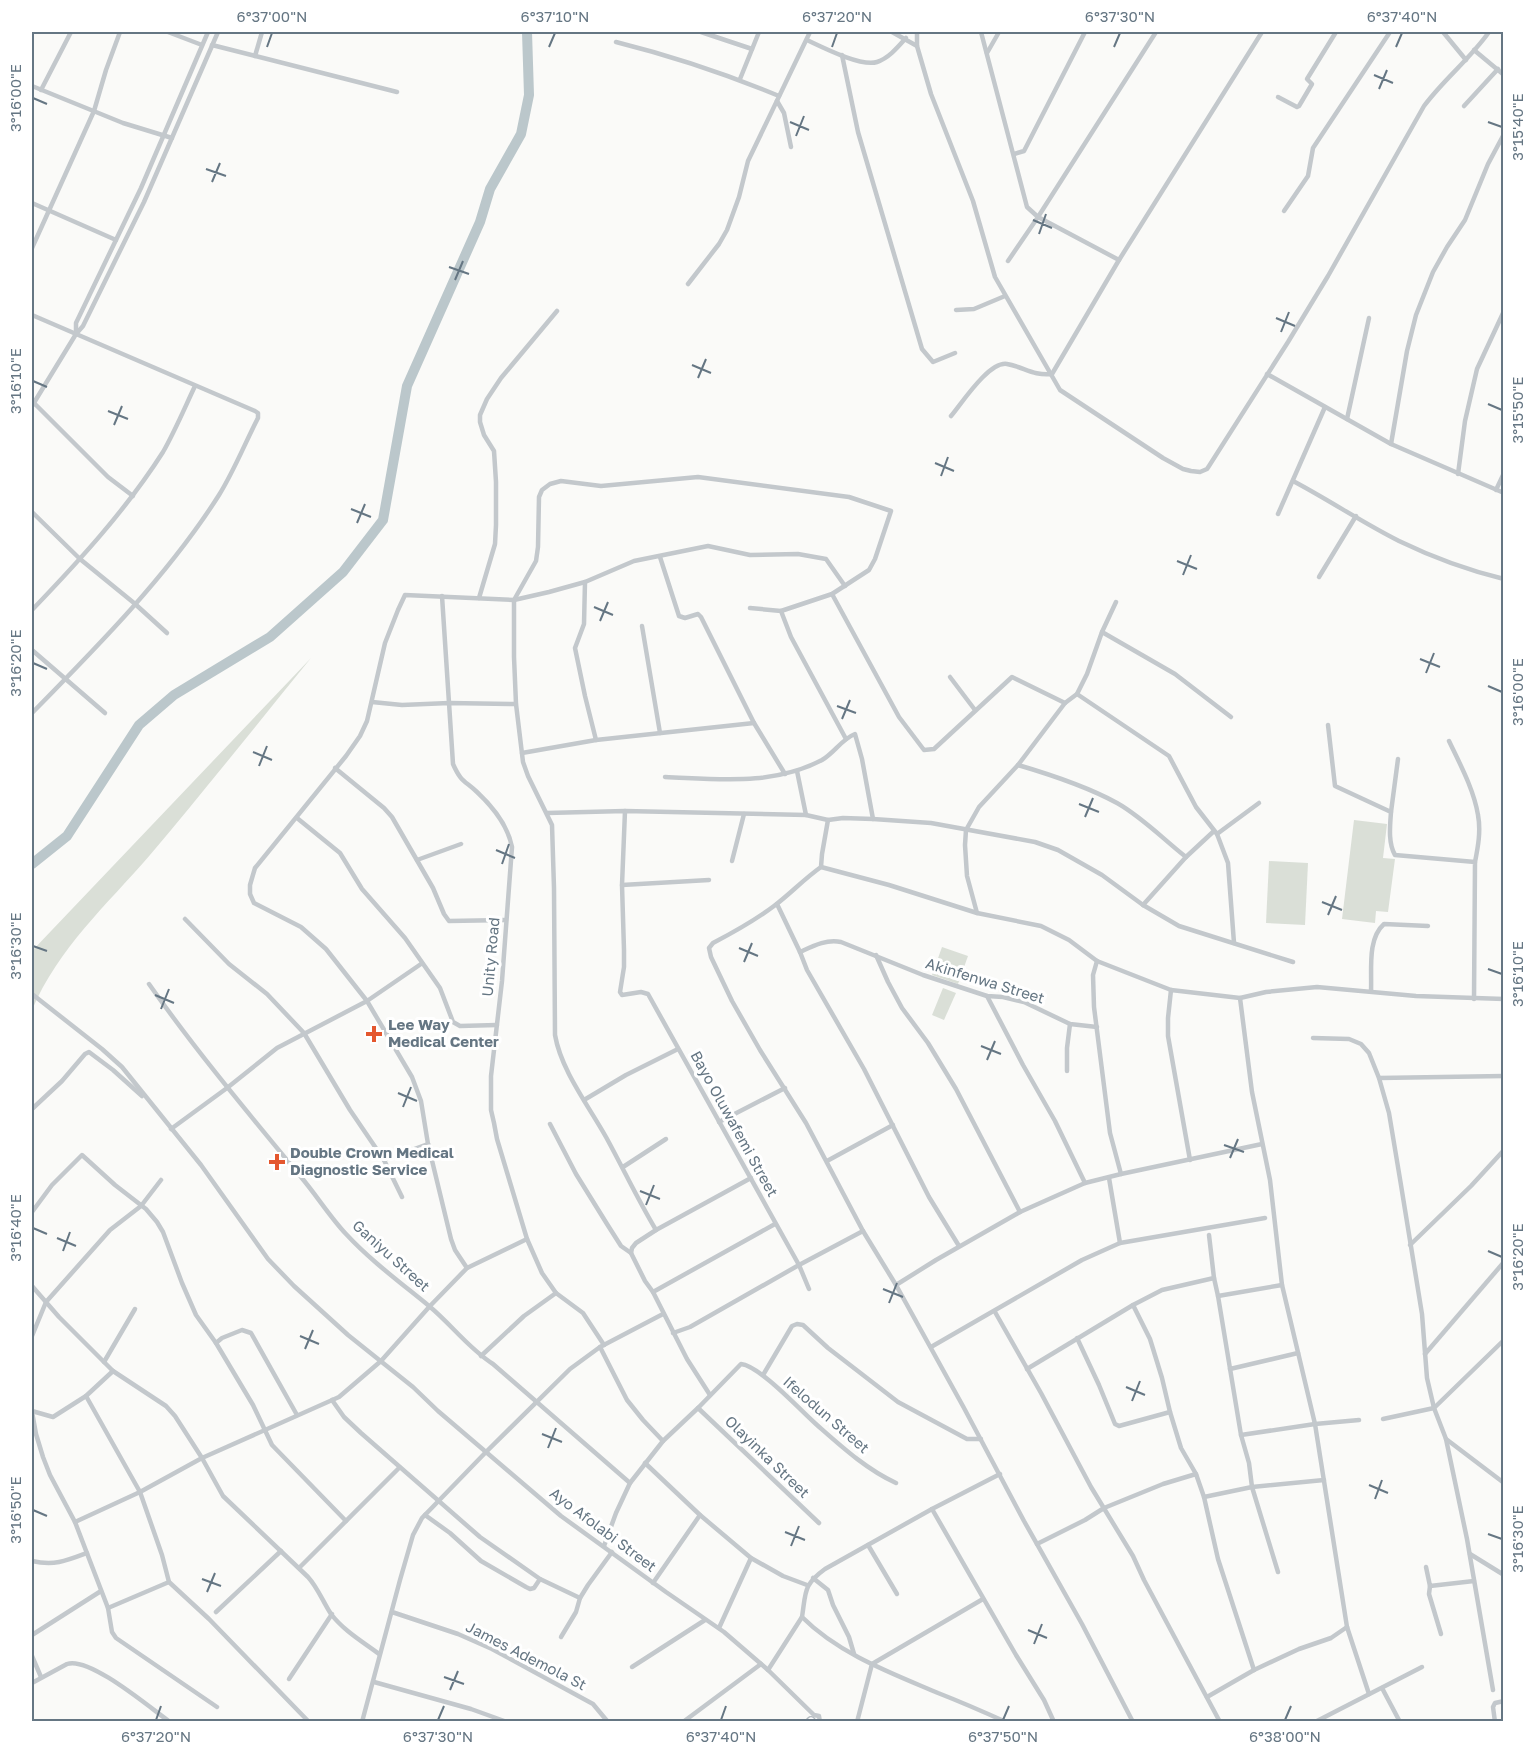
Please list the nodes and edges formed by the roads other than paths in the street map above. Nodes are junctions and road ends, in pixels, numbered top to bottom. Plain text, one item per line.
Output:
1 (71, 32) edge
2 (120, 32) edge
3 (168, 32) edge
4 (208, 32) edge
5 (218, 32) edge
6 (262, 32) edge
7 (701, 32) edge
8 (759, 32) edge
9 (810, 32) edge
10 (892, 32) edge
11 (917, 32) edge
12 (981, 32) edge
13 (999, 32) edge
14 (1085, 32) edge
15 (1156, 32) edge
16 (1262, 32) edge
17 (1336, 32) edge
18 (1390, 32) edge
19 (1443, 32) edge
20 (1489, 32) edge
21 (906, 38) junction
22 (807, 39) junction
23 (616, 42) dead end
24 (202, 45) junction
25 (212, 45) junction
26 (917, 46) junction
27 (752, 49) junction
28 (1474, 50) junction
29 (987, 53) junction
30 (255, 56) junction
31 (842, 56) junction
32 (1466, 60) junction
33 (1498, 69) junction
34 (1503, 75) edge
35 (740, 79) junction
36 (32, 86) edge
37 (41, 90) junction
38 (397, 92) dead end
39 (1278, 97) dead end
40 (778, 98) junction
41 (1464, 106) dead end
42 (94, 111) junction
43 (1503, 134) edge
44 (164, 136) junction
45 (172, 138) junction
46 (790, 147) dead end
47 (1014, 154) junction
48 (32, 203) edge
49 (49, 210) junction
50 (1284, 211) dead end
51 (1038, 217) junction
52 (116, 240) junction
53 (32, 248) edge
54 (1119, 260) junction
55 (1008, 261) dead end
56 (688, 284) dead end
57 (1005, 296) junction
58 (956, 310) dead end
59 (557, 311) dead end
60 (1503, 311) edge
61 (32, 315) edge
62 (1370, 318) dead end
63 (76, 334) junction
64 (955, 353) dead end
65 (1052, 374) junction
66 (1267, 374) junction
67 (195, 386) junction
68 (33, 404) edge
69 (1324, 407) junction
70 (951, 416) dead end
71 (1347, 419) junction
72 (1391, 444) junction
73 (1503, 473) edge
74 (1458, 474) junction
75 (1293, 481) junction
76 (1496, 490) junction
77 (1503, 494) edge
78 (132, 496) junction
79 (32, 512) edge
80 (1278, 514) dead end
81 (1356, 516) junction
82 (660, 557) junction
83 (80, 559) junction
84 (1319, 577) dead end
85 (1503, 579) edge
86 (585, 582) junction
87 (845, 586) junction
88 (832, 594) junction
89 (442, 596) junction
90 (479, 598) junction
91 (514, 600) junction
92 (1116, 602) dead end
93 (134, 603) junction
94 (750, 608) dead end
95 (32, 610) edge
96 (781, 611) junction
97 (642, 626) dead end
98 (1102, 632) junction
99 (167, 633) dead end
100 (32, 650) edge
101 (950, 677) dead end
102 (65, 679) junction
103 (1077, 693) junction
104 (372, 702) junction
105 (448, 703) junction
106 (1065, 703) junction
107 (516, 704) junction
108 (975, 710) junction
109 (32, 713) edge
110 (105, 713) dead end
111 (1231, 717) dead end
112 (754, 723) junction
113 (1328, 725) dead end
114 (660, 733) junction
115 (846, 739) junction
116 (596, 740) junction
117 (1449, 741) dead end
118 (522, 753) junction
119 (1398, 759) dead end
120 (1018, 765) junction
121 (335, 768) junction
122 (797, 771) junction
123 (785, 774) junction
124 (665, 777) dead end
125 (1259, 804) dead end
126 (625, 811) junction
127 (1391, 812) junction
128 (547, 813) junction
129 (744, 814) junction
130 (806, 815) junction
131 (297, 818) junction
132 (873, 819) junction
133 (828, 820) junction
134 (966, 830) junction
135 (1216, 833) junction
136 (461, 844) dead end
137 (1186, 857) junction
138 (417, 860) junction
139 (732, 861) dead end
140 (1475, 862) junction
141 (821, 867) junction
142 (709, 880) dead end
143 (622, 885) junction
144 (777, 904) junction
145 (1143, 905) junction
146 (977, 913) junction
147 (185, 919) dead end
148 (506, 920) junction
149 (1428, 926) dead end
150 (1233, 942) junction
151 (800, 952) junction
152 (876, 955) junction
153 (1097, 961) junction
154 (1293, 962) dead end
155 (422, 964) junction
156 (149, 984) dead end
157 (1171, 990) junction
158 (1371, 991) junction
159 (32, 994) edge
160 (987, 996) junction
161 (1240, 998) junction
162 (1474, 999) junction
163 (1503, 999) edge
164 (367, 1001) junction
165 (1070, 1023) junction
166 (497, 1024) junction
167 (1097, 1027) junction
168 (304, 1033) junction
169 (1313, 1038) dead end
170 (678, 1049) junction
171 (1067, 1071) dead end
172 (1503, 1076) edge
173 (1379, 1078) junction
174 (227, 1088) junction
175 (785, 1088) junction
176 (584, 1100) junction
177 (152, 1106) junction
178 (32, 1109) edge
179 (719, 1122) junction
180 (549, 1124) dead end
181 (893, 1125) junction
182 (171, 1129) junction
183 (666, 1139) dead end
184 (428, 1143) junction
185 (1262, 1144) junction
186 (1503, 1150) edge
187 (384, 1160) junction
188 (1190, 1160) junction
189 (827, 1161) junction
190 (623, 1167) junction
191 (1121, 1174) junction
192 (751, 1178) junction
193 (1109, 1178) junction
194 (161, 1180) dead end
195 (1085, 1183) junction
196 (402, 1197) dead end
197 (141, 1206) junction
198 (32, 1212) edge
199 (1020, 1212) junction
200 (1265, 1218) dead end
201 (775, 1224) junction
202 (656, 1230) junction
203 (863, 1232) junction
204 (1209, 1235) dead end
205 (528, 1239) junction
206 (1120, 1243) junction
207 (1410, 1245) junction
208 (959, 1246) junction
209 (631, 1253) junction
210 (1503, 1262) edge
211 (799, 1265) junction
212 (467, 1268) junction
213 (1214, 1278) junction
214 (896, 1285) junction
215 (1282, 1285) junction
216 (32, 1286) edge
217 (809, 1289) dead end
218 (653, 1292) junction
219 (556, 1293) junction
220 (1218, 1296) junction
221 (46, 1302) junction
222 (1133, 1305) junction
223 (430, 1306) junction
224 (135, 1309) dead end
225 (995, 1312) junction
226 (663, 1314) junction
227 (673, 1333) junction
228 (32, 1336) edge
229 (1077, 1338) junction
230 (1503, 1340) edge
231 (216, 1343) junction
232 (602, 1346) junction
233 (931, 1347) junction
234 (1298, 1353) junction
235 (1425, 1354) junction
236 (481, 1356) junction
237 (381, 1361) junction
238 (104, 1362) junction
239 (1027, 1369) junction
240 (1230, 1369) junction
241 (113, 1371) junction
242 (763, 1375) junction
243 (710, 1395) junction
244 (86, 1396) junction
245 (332, 1400) junction
246 (537, 1402) junction
247 (698, 1408) junction
248 (1434, 1408) junction
249 (32, 1411) edge
250 (1170, 1412) junction
251 (297, 1415) junction
252 (1383, 1419) dead end
253 (1359, 1420) dead end
254 (1315, 1424) junction
255 (266, 1430) junction
256 (1241, 1435) junction
257 (981, 1439) junction
258 (1446, 1439) junction
259 (663, 1441) junction
260 (486, 1452) junction
261 (202, 1458) junction
262 (645, 1463) junction
263 (399, 1468) junction
264 (1000, 1474) junction
265 (1196, 1474) junction
266 (1324, 1480) junction
267 (630, 1483) junction
268 (896, 1483) dead end
269 (1503, 1483) edge
270 (1252, 1487) junction
271 (140, 1492) junction
272 (1204, 1497) junction
273 (438, 1501) junction
274 (1104, 1508) junction
275 (932, 1509) junction
276 (425, 1515) junction
277 (700, 1515) junction
278 (346, 1521) junction
279 (75, 1522) junction
280 (819, 1523) dead end
281 (1037, 1544) junction
282 (868, 1545) junction
283 (604, 1546) junction
284 (281, 1551) junction
285 (612, 1552) junction
286 (87, 1553) junction
287 (1470, 1554) junction
288 (751, 1558) junction
289 (32, 1561) edge
290 (299, 1568) junction
291 (1425, 1568) dead end
292 (1278, 1572) dead end
293 (1503, 1575) edge
294 (813, 1578) junction
295 (540, 1579) junction
296 (1474, 1581) junction
297 (169, 1582) junction
298 (653, 1583) junction
299 (807, 1585) junction
300 (1430, 1586) junction
301 (100, 1591) junction
302 (897, 1594) dead end
303 (580, 1599) junction
304 (983, 1599) junction
305 (108, 1608) junction
306 (216, 1612) dead end
307 (392, 1612) junction
308 (332, 1614) junction
309 (802, 1617) junction
310 (705, 1620) junction
311 (1347, 1627) junction
312 (719, 1628) junction
313 (1441, 1634) dead end
314 (32, 1635) edge
315 (561, 1637) dead end
316 (379, 1654) junction
317 (854, 1654) junction
318 (32, 1656) edge
319 (761, 1664) junction
320 (872, 1664) junction
321 (1422, 1666) dead end
322 (632, 1667) dead end
323 (768, 1670) junction
324 (1254, 1670) junction
325 (41, 1677) junction
326 (289, 1679) dead end
327 (374, 1682) junction
328 (32, 1683) edge
329 (1382, 1688) junction
330 (1492, 1690) dead end
331 (1369, 1694) junction
332 (1208, 1697) junction
333 (1503, 1701) edge
334 (217, 1707) dead end
335 (812, 1720) edge
336 (822, 1721) edge
337 (170, 1722) edge
338 (309, 1722) edge
339 (362, 1722) edge
340 (507, 1722) edge
341 (608, 1722) edge
342 (683, 1722) edge
343 (857, 1722) edge
344 (1006, 1722) edge
345 (1054, 1722) edge
346 (1133, 1722) edge
347 (1220, 1722) edge
348 (1316, 1722) edge
349 (1400, 1722) edge
350 (1495, 1722) edge

1 - 37 street
2 - 42 street
3 - 24 street
4 - 24 street
5 - 25 street
6 - 30 street
7 - 27 street
8 - 27 street
9 - 22 street
10 - 21 street
11 - 26 street
12 - 29 street
13 - 29 street
14 - 47 street
15 - 51 street
16 - 54 street
17 - 39 street
18 - 50 street
19 - 32 street
20 - 28 street
21 - 26 street
21 - 31 street
22 - 31 street
22 - 40 street
23 - 35 street
24 - 44 street
25 - 30 street
25 - 45 street
26 - 57 street
27 - 35 street
28 - 32 street
28 - 33 street
29 - 47 street
30 - 38 street
31 - 64 street
32 - 66 street
33 - 34 street
33 - 41 street
35 - 40 street
36 - 37 street
37 - 42 street
40 - 46 street
40 - 56 street
42 - 44 street
42 - 49 street
43 - 72 street
44 - 45 street
44 - 52 street
45 - 63 street
47 - 51 street
48 - 49 street
49 - 52 street
49 - 53 street
51 - 54 street
51 - 55 street
52 - 63 street
54 - 65 street
57 - 58 street
57 - 65 street
59 - 90 street
60 - 74 street
61 - 63 street
62 - 71 street
63 - 67 street
63 - 68 street
65 - 66 street
65 - 70 street
66 - 69 street
67 - 78 street
67 - 93 street
68 - 78 street
69 - 71 street
69 - 75 street
71 - 72 street
72 - 74 street
73 - 76 street
74 - 76 street
75 - 80 street
75 - 81 street
76 - 77 street
78 - 83 street
79 - 83 street
81 - 84 street
81 - 85 street
82 - 86 street
82 - 87 street
82 - 112 street
83 - 93 street
83 - 95 street
86 - 91 street
86 - 116 street
87 - 88 street
87 - 91 street
88 - 96 street
88 - 108 street
89 - 90 street
89 - 104 street
89 - 105 street, Unity Road
90 - 91 street
91 - 107 street
92 - 98 street
93 - 99 street
93 - 102 street
94 - 96 street
96 - 115 street
97 - 114 street
98 - 103 street
98 - 111 street
100 - 102 street
101 - 108 street
102 - 109 street
102 - 110 street
103 - 106 street
103 - 135 street
104 - 105 street
104 - 121 street
105 - 107 street
105 - 148 street, Unity Road
106 - 108 street
106 - 120 street
107 - 118 street
112 - 114 street
112 - 123 street
113 - 127 street
114 - 116 street
115 - 122 street
115 - 132 street
116 - 118 street
117 - 140 street
118 - 128 street
119 - 127 street
120 - 134 street
120 - 137 street
121 - 131 street
121 - 138 street
122 - 123 street
122 - 130 street
123 - 124 street
125 - 135 street
126 - 128 street
126 - 129 street
126 - 143 street
127 - 140 street
128 - 176 street
129 - 130 street
129 - 139 street
130 - 133 street
131 - 155 street
131 - 164 street
132 - 133 street
132 - 134 street
133 - 141 street
134 - 145 street
134 - 146 street
135 - 137 street
135 - 150 street
136 - 138 street
137 - 145 street
138 - 148 street
140 - 162 street
141 - 144 street
141 - 146 street
142 - 143 street
143 - 170 street, Bayo Oluwafemi Street
144 - 151 street
144 - 175 street
145 - 150 street
146 - 153 street
147 - 168 street
148 - 166 street, Unity Road
149 - 158 street
150 - 154 street
151 - 152 street, Akinfenwa Street
151 - 181 street
152 - 160 street, Akinfenwa Street
152 - 199 street
153 - 157 street
153 - 167 street
155 - 164 street
155 - 166 street
156 - 174 street, Ganiyu Street
157 - 161 street
157 - 188 street
158 - 161 street
158 - 162 street
159 - 177 street
160 - 165 street, Akinfenwa Street
160 - 195 street
161 - 185 street
162 - 163 street
164 - 168 street
164 - 184 street
165 - 167 street, Akinfenwa Street
165 - 171 street
166 - 205 street, Unity Road
167 - 191 street
168 - 174 street
168 - 187 street
169 - 173 street
170 - 176 street
170 - 179 street, Bayo Oluwafemi Street
172 - 173 street
173 - 207 street
174 - 182 street
174 - 223 street, Ganiyu Street
175 - 179 street
175 - 189 street
176 - 190 street
177 - 178 street
177 - 182 street, Ayo Afolabi Street
179 - 192 street, Bayo Oluwafemi Street
180 - 209 street
181 - 189 street
181 - 208 street
182 - 237 street, Ayo Afolabi Street
183 - 190 street
184 - 187 street
184 - 212 street
185 - 188 street
185 - 215 street
186 - 207 street
187 - 196 street
188 - 191 street
189 - 203 street
190 - 202 street
191 - 193 street
192 - 201 street, Bayo Oluwafemi Street
192 - 202 street
193 - 195 street
193 - 206 street
194 - 197 street
195 - 199 street
197 - 198 street
197 - 221 street
197 - 231 street
199 - 208 street
200 - 206 street
201 - 211 street, Bayo Oluwafemi Street
201 - 218 street
202 - 209 street
203 - 211 street
203 - 214 street
204 - 213 street
205 - 212 street
205 - 219 street, Unity Road
206 - 225 street
207 - 235 street
208 - 214 street
209 - 218 street
210 - 235 street
211 - 217 street, Bayo Oluwafemi Street
211 - 227 street
212 - 223 street
213 - 220 street
213 - 222 street
214 - 233 street
215 - 220 street
215 - 234 street
216 - 221 street
218 - 226 street
219 - 232 street, Unity Road
219 - 236 street
220 - 240 street
221 - 228 street
221 - 238 street
222 - 229 street
222 - 250 street
223 - 236 street, Ganiyu Street
223 - 237 street
224 - 238 street
225 - 233 street
225 - 239 street
226 - 227 street
226 - 232 street
227 - 243 street
229 - 239 street
229 - 250 street
230 - 248 street
231 - 251 street
231 - 255 street
232 - 246 street
232 - 259 street, Unity Road
233 - 257 street
234 - 240 street
234 - 254 street
235 - 248 street
236 - 246 street, Ganiyu Street
237 - 245 street
237 - 260 street, Ayo Afolabi Street
238 - 241 street
239 - 274 street
240 - 256 street
241 - 244 street
241 - 261 street
242 - 243 street, Ifelodun Street
242 - 257 street
242 - 268 street, Ifelodun Street
243 - 247 street
244 - 249 street
244 - 271 street
245 - 251 street
245 - 263 street
246 - 260 street
246 - 267 street, Ganiyu Street
247 - 259 street
247 - 280 street, Olayinka Street
248 - 252 street
248 - 258 street
249 - 279 street
250 - 265 street
251 - 255 street
253 - 254 street
254 - 256 street
254 - 266 street
255 - 261 street
255 - 278 street
256 - 270 street
257 - 264 street
258 - 269 street
258 - 287 street
259 - 262 street
260 - 273 street
260 - 283 street, Ayo Afolabi Street
261 - 271 street
261 - 284 street
262 - 267 street
262 - 277 street
263 - 273 street
263 - 278 street
264 - 275 street
264 - 281 street
265 - 272 street
265 - 274 street
266 - 270 street
266 - 311 street
267 - 283 street
270 - 272 street
270 - 292 street
271 - 279 street
271 - 297 street
272 - 324 street
273 - 276 street
273 - 295 street
274 - 281 street
274 - 332 street
275 - 282 street
275 - 304 street
276 - 295 street
276 - 307 street
277 - 288 street
277 - 298 street
278 - 290 street
279 - 286 street
281 - 346 street
282 - 294 street
282 - 302 street
283 - 285 street, Ayo Afolabi Street
284 - 290 street
284 - 306 street
285 - 298 street, Ayo Afolabi Street
285 - 303 street
286 - 289 street
286 - 301 street
287 - 293 street
287 - 296 street
288 - 299 street
288 - 312 street
290 - 308 street
291 - 300 street
294 - 299 street
294 - 317 street
295 - 303 street
296 - 300 street
296 - 330 street
297 - 305 street
297 - 338 street
298 - 310 street, Ayo Afolabi Street
299 - 309 street
300 - 313 street
301 - 305 street
301 - 314 street
303 - 315 street
304 - 320 street
304 - 345 street
305 - 334 street
307 - 316 street
307 - 341 street, James Ademola St
308 - 316 street
308 - 326 street
309 - 317 street
309 - 323 street
310 - 312 street, Ayo Afolabi Street
310 - 322 street
311 - 324 street
311 - 331 street
312 - 319 street, Ayo Afolabi Street
316 - 327 street
317 - 320 street
318 - 325 street
319 - 323 street, Ayo Afolabi Street
319 - 342 street
320 - 343 street
320 - 344 street
321 - 329 street
323 - 335 street, Ayo Afolabi Street
324 - 332 street
325 - 328 street
325 - 337 street
327 - 339 street
327 - 340 street
329 - 331 street
329 - 349 street
331 - 348 street
332 - 347 street
333 - 350 street
335 - 336 street, Ayo Afolabi Street

